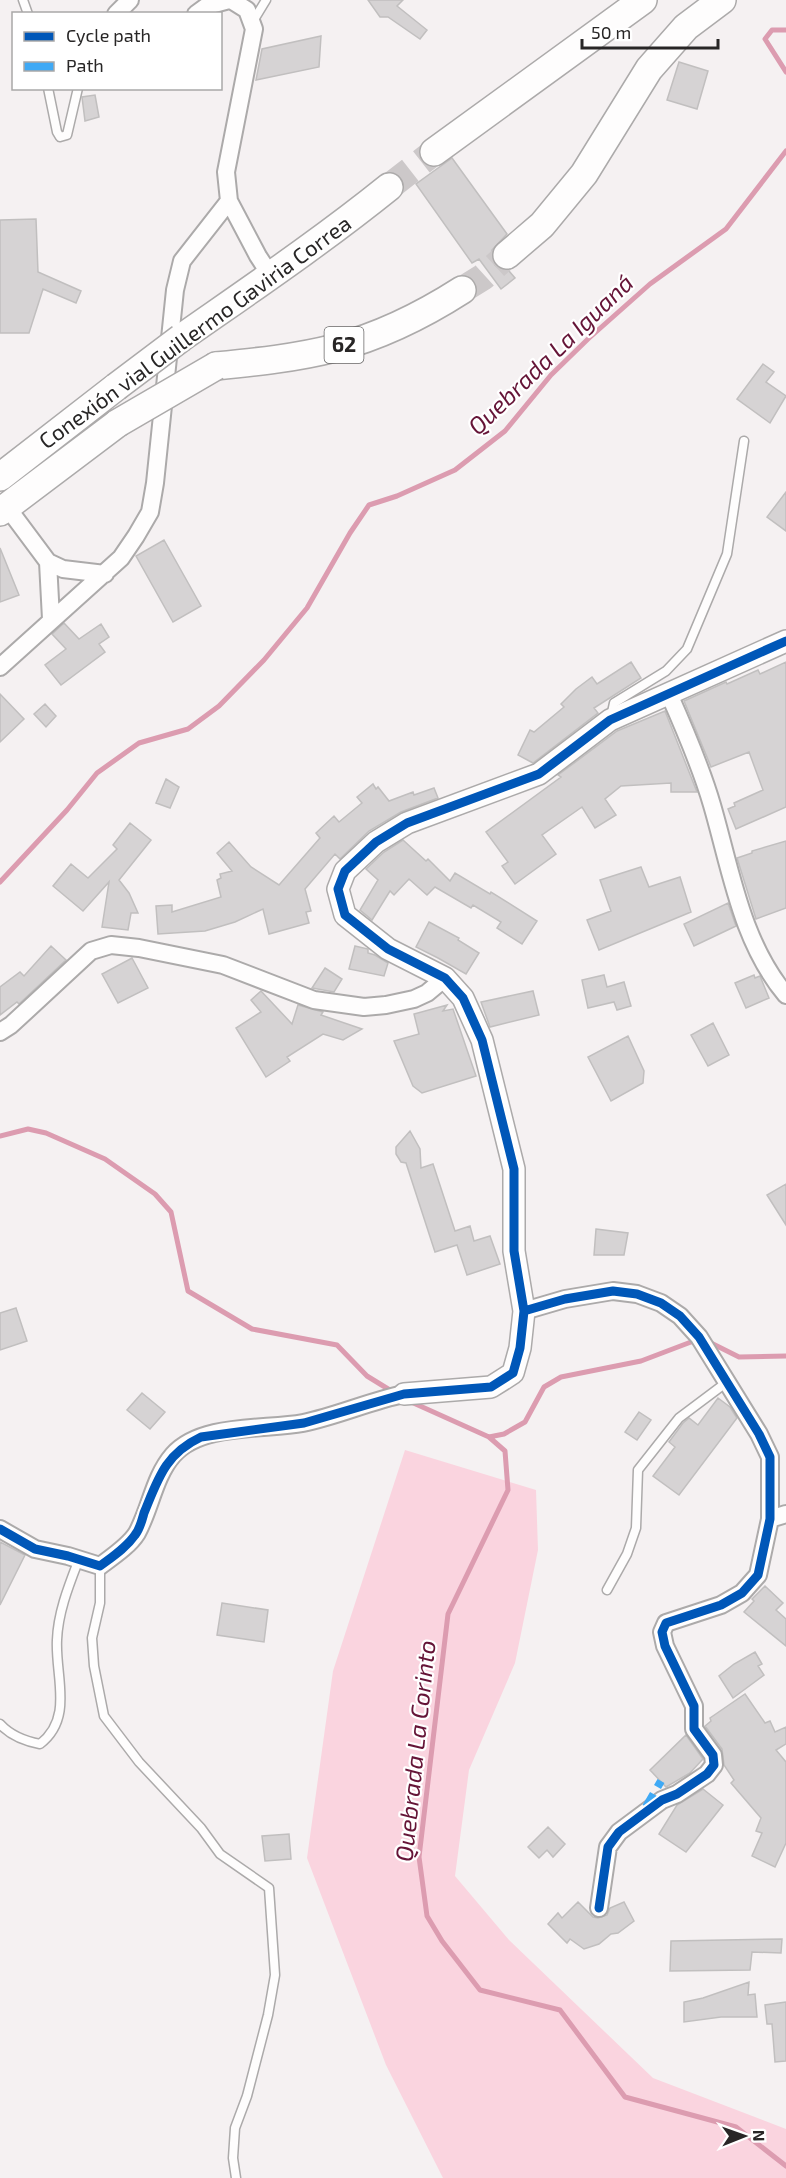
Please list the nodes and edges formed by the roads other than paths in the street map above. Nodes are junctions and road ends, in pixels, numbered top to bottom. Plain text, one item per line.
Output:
1 (130, 0) edge
2 (230, 0) edge
3 (266, 0) edge
4 (643, 0) edge
5 (722, 0) edge
6 (203, 7) edge
7 (118, 12) edge
8 (252, 23) junction
9 (48, 90) edge
10 (78, 90) edge
11 (434, 152) tunnel mouth
12 (389, 187) tunnel mouth
13 (229, 201) junction
14 (507, 255) tunnel mouth
15 (271, 276) junction
16 (462, 290) tunnel mouth
17 (744, 441) dead end
18 (0, 477) edge
19 (4, 510) edge
20 (48, 562) junction
21 (105, 574) junction
22 (51, 620) junction
23 (786, 641) edge
24 (0, 667) edge
25 (669, 694) junction
26 (610, 720) junction
27 (445, 978) junction
28 (786, 995) edge
29 (0, 1032) edge
30 (524, 1311) junction
31 (727, 1382) junction
32 (398, 1395) joint
33 (778, 1517) edge
34 (0, 1529) edge
35 (79, 1559) junction
36 (100, 1566) junction
37 (607, 1590) dead end
38 (0, 1724) edge
39 (598, 1908) dead end
40 (236, 2178) edge

1 - 7 street
2 - 6 street
2 - 8 street
3 - 8 lane
4 - 11 highway
5 - 14 highway
8 - 13 street
9 - 10 lane
12 - 15 highway, Conexión vial Guillermo Gaviria Correa
13 - 15 street
13 - 21 street
15 - 18 highway, Conexión vial Guillermo Gaviria Correa, bridge
16 - 19 highway, Conexión vial Guillermo Gaviria Correa / 62, bridge
17 - 26 lane
19 - 20 street
20 - 21 street
20 - 22 street
21 - 22 street
22 - 24 street
23 - 25 street
25 - 26 street
25 - 28 street
26 - 27 street
27 - 29 street
27 - 30 street
30 - 31 street
30 - 32 street
31 - 33 street
31 - 37 lane
32 - 36 street
33 - 39 street
34 - 35 street
35 - 36 street
35 - 38 lane
36 - 40 lane

